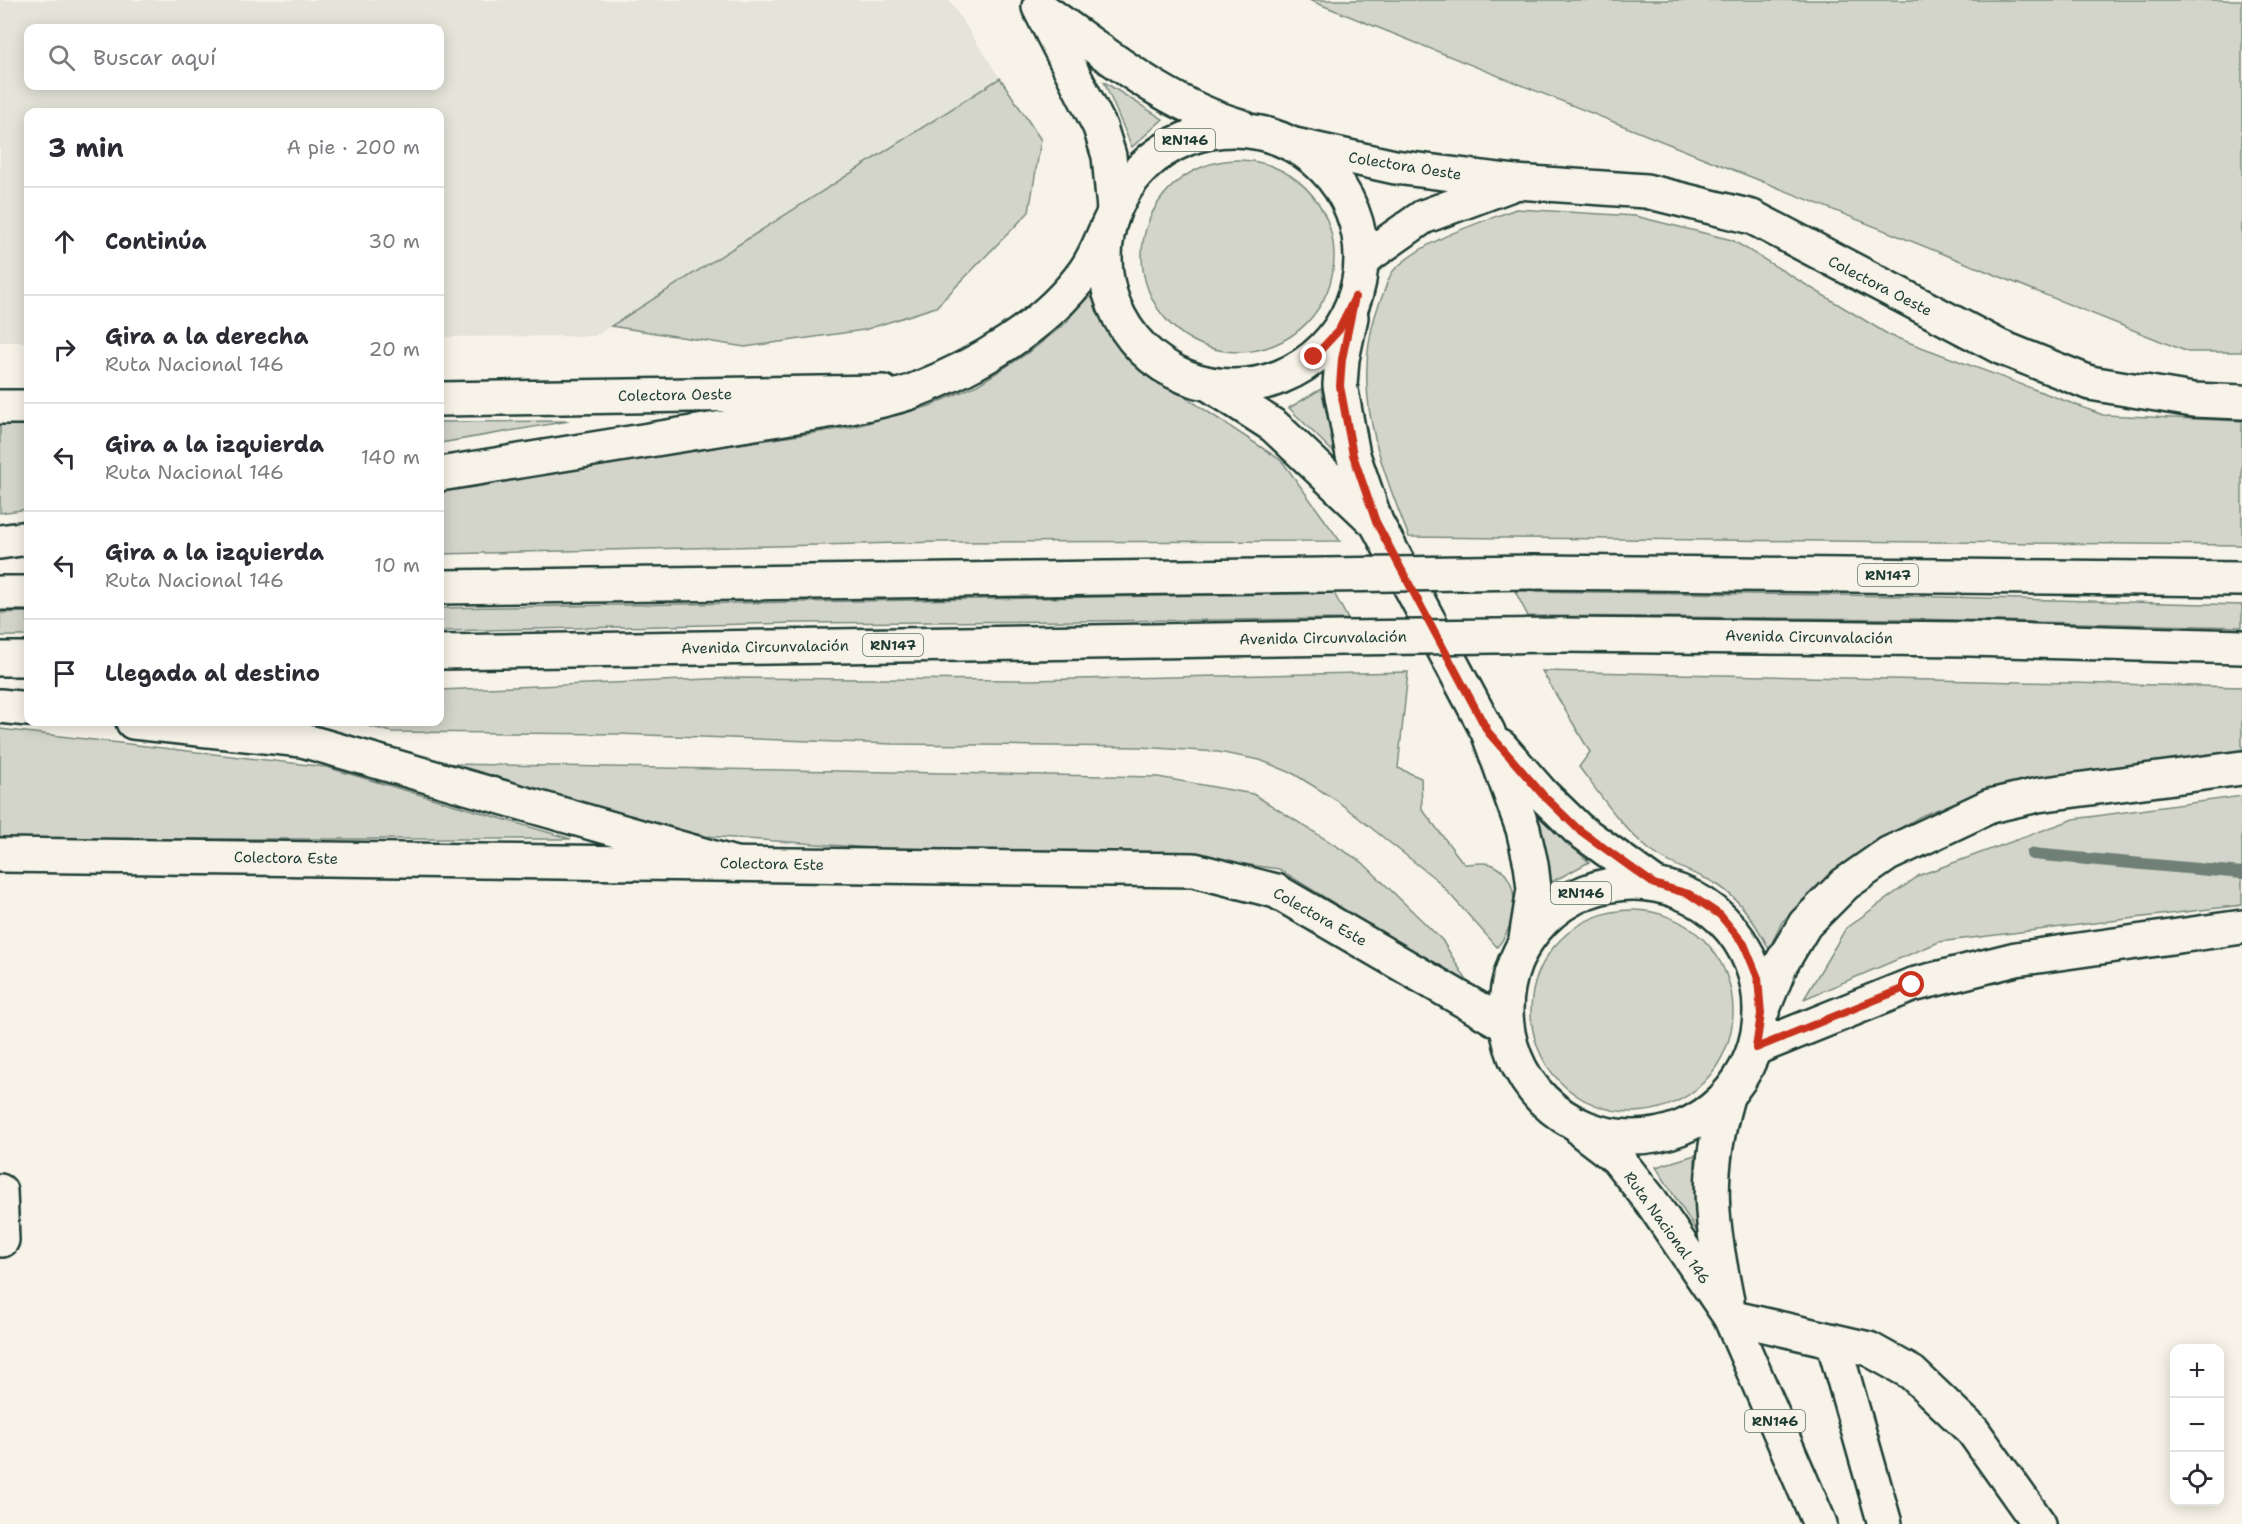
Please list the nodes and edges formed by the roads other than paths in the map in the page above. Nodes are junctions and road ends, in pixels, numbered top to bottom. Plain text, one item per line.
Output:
1 (1036, 3) edge
2 (1265, 134) junction
3 (1295, 145) junction
4 (1516, 182) junction
5 (1112, 215) junction
6 (1362, 260) junction
7 (1355, 297) junction
8 (1208, 384) junction
9 (911, 391) junction
10 (444, 399) edge
11 (2242, 402) edge
12 (24, 406) edge
13 (0, 407) edge
14 (444, 473) edge
15 (1376, 522) junction
16 (24, 539) edge
17 (0, 542) edge
18 (2242, 579) edge
19 (444, 587) edge
20 (0, 593) edge
21 (24, 593) edge
22 (2242, 647) edge
23 (444, 652) edge
24 (0, 659) edge
25 (24, 659) edge
26 (0, 706) edge
27 (24, 709) edge
28 (171, 726) edge
29 (1488, 732) junction
30 (2242, 768) edge
31 (0, 855) edge
32 (735, 864) junction
33 (1654, 884) junction
34 (2242, 927) edge
35 (1526, 939) junction
36 (1761, 1014) junction
37 (1506, 1025) junction
38 (1756, 1048) junction
39 (1727, 1097) junction
40 (1570, 1122) junction
41 (0, 1191) edge
42 (2, 1240) dead end
43 (1730, 1317) junction
44 (1833, 1341) junction
45 (1820, 1524) edge
46 (1885, 1524) edge
47 (2039, 1524) edge

1 - 2 main road, RN146
1 - 5 main road, RN146
2 - 3 main road, Ruta Nacional 146 / RN146
2 - 5 main road, Ruta Nacional 146 / RN146
3 - 4 main road, Colectora Oeste
3 - 6 main road, Ruta Nacional 146 / RN146
4 - 6 main road, Colectora Oeste
4 - 11 main road, Colectora Oeste
5 - 8 main road, Ruta Nacional 146 / RN146
5 - 9 main road
6 - 7 main road, Ruta Nacional 146 / RN146
7 - 8 main road, Ruta Nacional 146 / RN146
7 - 15 main road, Ruta Nacional 146 / RN146
8 - 15 main road, Ruta Nacional 146 / RN146
9 - 10 main road, Colectora Oeste
9 - 14 main road
12 - 13 main road
15 - 29 main road, Ruta Nacional 146 / RN146
16 - 17 main road
18 - 19 main road, RN147, bridge
20 - 21 main road
22 - 23 main road, Avenida Circunvalación / RN147, bridge
24 - 25 main road
26 - 27 main road
28 - 32 main road
29 - 33 main road, Ruta Nacional 146 / RN146
29 - 35 main road, Ruta Nacional 146 / RN146
30 - 36 main road
31 - 32 main road, Colectora Este
32 - 37 main road, Colectora Este
33 - 35 main road, Ruta Nacional 146 / RN146
33 - 36 main road, Ruta Nacional 146 / RN146
34 - 38 main road
35 - 37 main road, Ruta Nacional 146 / RN146
36 - 38 main road, Ruta Nacional 146 / RN146
37 - 40 main road, Ruta Nacional 146 / RN146
38 - 39 main road, Ruta Nacional 146 / RN146
39 - 40 main road, Ruta Nacional 146 / RN146
39 - 43 main road, Ruta Nacional 146 / RN146
40 - 43 main road, Ruta Nacional 146 / RN146
41 - 42 main road
43 - 44 main road
43 - 45 main road, Ruta Nacional 146 / RN146
44 - 46 main road
44 - 47 main road

